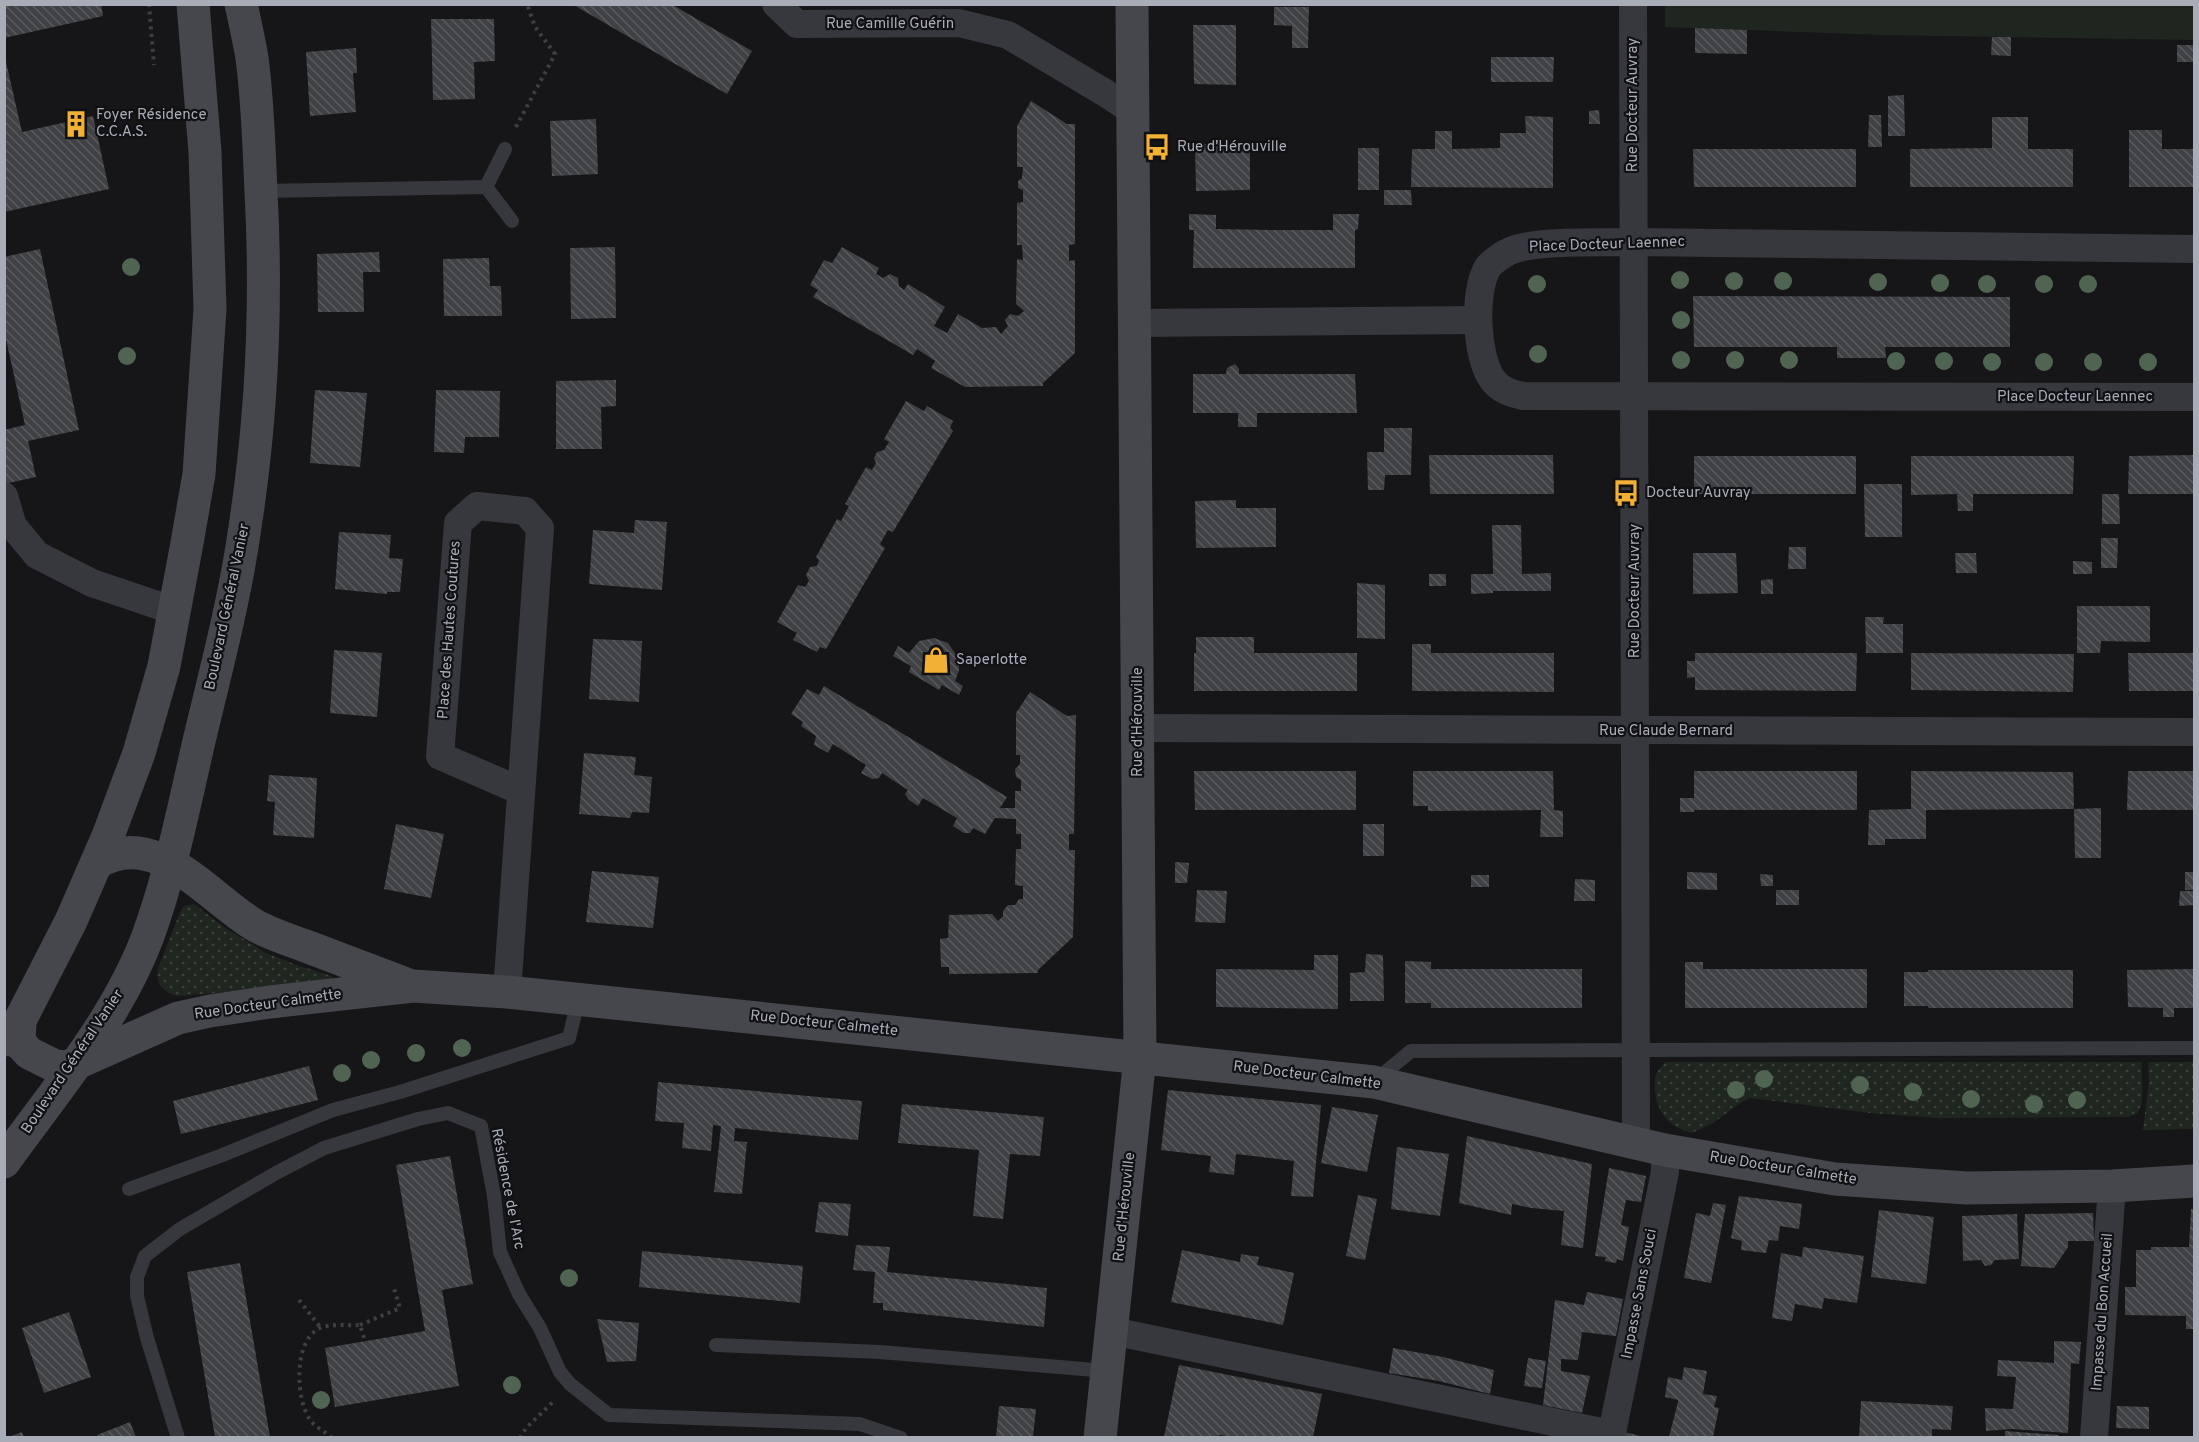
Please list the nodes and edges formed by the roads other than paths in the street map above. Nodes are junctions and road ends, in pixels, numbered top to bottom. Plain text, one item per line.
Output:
1 (193, 4) edge
2 (242, 4) edge
3 (776, 4) edge
4 (1132, 4) edge
5 (1633, 4) edge
6 (1133, 111) junction
7 (505, 149) road end
8 (486, 187) junction
9 (261, 191) junction
10 (512, 221) dead end
11 (1633, 242) junction
12 (2194, 249) edge
13 (1478, 320) junction
14 (1135, 323) junction
15 (1634, 397) junction
16 (2194, 397) edge
17 (4, 496) edge
18 (175, 611) junction
19 (1138, 728) junction
20 (1635, 731) junction
21 (2194, 732) edge
22 (521, 791) junction
23 (97, 863) junction
24 (170, 863) junction
25 (413, 986) junction
26 (507, 992) junction
27 (578, 1001) junction
28 (12, 1035) edge
29 (2194, 1048) edge
30 (1636, 1050) junction
31 (1140, 1057) junction
32 (75, 1064) junction
33 (1374, 1082) junction
34 (1650, 1146) junction
35 (4, 1162) edge
36 (2194, 1181) edge
37 (2112, 1186) junction
38 (129, 1189) dead end
39 (1112, 1331) junction
40 (716, 1345) dead end
41 (1107, 1371) junction
42 (1611, 1436) edge
43 (178, 1437) edge
44 (901, 1437) edge
45 (1100, 1437) edge
46 (2094, 1437) edge

1 - 18 street
2 - 9 street, Boulevard Général Vanier
3 - 6 street, Rue Camille Guérin
4 - 6 street, Rue d'Hérouville
5 - 11 street, Rue Docteur Auvray
6 - 14 street, Rue d'Hérouville
7 - 8 lane
8 - 9 lane
8 - 10 lane
9 - 24 street, Boulevard Général Vanier
11 - 12 street, Place Docteur Laennec
11 - 13 street, Place Docteur Laennec
11 - 15 street, Rue Docteur Auvray
13 - 14 street
13 - 15 street, Place Docteur Laennec
14 - 19 street, Rue d'Hérouville
15 - 16 street, Place Docteur Laennec
15 - 20 street, Rue Docteur Auvray
17 - 18 street
18 - 23 street
19 - 20 street, Rue Claude Bernard
19 - 31 street, Rue d'Hérouville
20 - 21 street, Rue Claude Bernard
20 - 30 street, Rue Docteur Auvray
22 - 22 street, Place des Hautes Coutures
22 - 26 street, Place des Hautes Coutures
23 - 24 street, Rue Docteur Calmette
23 - 28 street
24 - 25 street, Rue Docteur Calmette
24 - 32 street, Boulevard Général Vanier
25 - 26 street, Rue Docteur Calmette
25 - 32 street, Rue Docteur Calmette
26 - 27 street, Rue Docteur Calmette
27 - 31 street, Rue Docteur Calmette
27 - 38 lane
28 - 32 street, Rue Docteur Calmette
29 - 30 lane
30 - 33 lane
30 - 34 street, Rue Docteur Auvray
31 - 33 street, Rue Docteur Calmette
31 - 39 street, Rue d'Hérouville
32 - 35 street, Boulevard Général Vanier
33 - 34 street, Rue Docteur Calmette
34 - 37 street, Rue Docteur Calmette
34 - 42 street, Impasse Sans Souci
36 - 37 street, Rue Docteur Calmette
37 - 46 street, Impasse du Bon Accueil
39 - 41 street, Rue d'Hérouville
39 - 42 street
40 - 41 lane
41 - 45 street, Rue d'Hérouville
43 - 44 lane, Résidence de l'Arc

